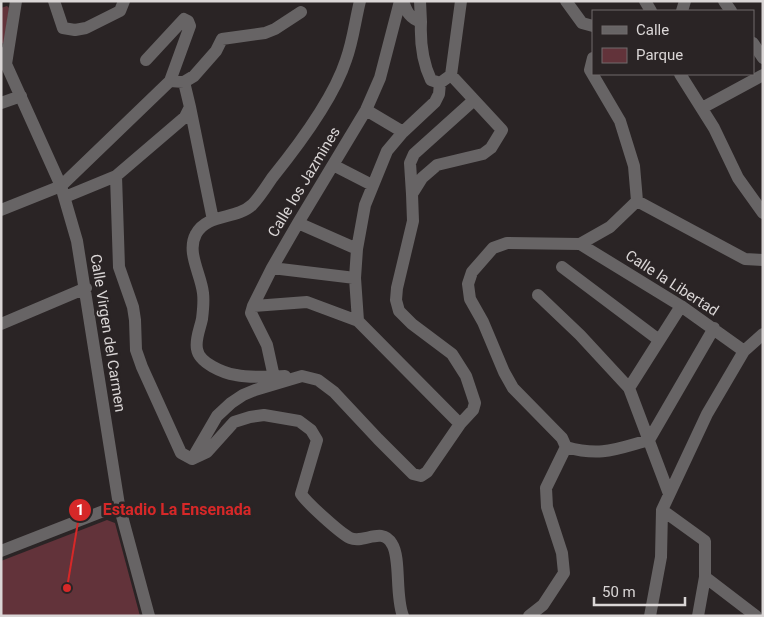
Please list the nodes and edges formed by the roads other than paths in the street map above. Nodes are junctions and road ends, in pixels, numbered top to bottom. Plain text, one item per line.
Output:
1 (16, 1) edge
2 (54, 1) edge
3 (124, 1) edge
4 (360, 1) edge
5 (402, 1) edge
6 (420, 1) edge
7 (461, 1) edge
8 (566, 1) edge
9 (301, 12) dead end
10 (421, 22) junction
11 (592, 26) edge
12 (754, 44) edge
13 (763, 58) edge
14 (4, 59) edge
15 (146, 60) dead end
16 (451, 75) junction
17 (593, 75) edge
18 (681, 75) edge
19 (763, 76) edge
20 (170, 82) junction
21 (184, 82) junction
22 (440, 83) junction
23 (21, 96) junction
24 (474, 100) junction
25 (1, 103) edge
26 (190, 108) junction
27 (702, 108) junction
28 (366, 110) junction
29 (403, 132) junction
30 (333, 165) junction
31 (116, 176) junction
32 (372, 185) junction
33 (63, 191) junction
34 (412, 194) junction
35 (637, 201) junction
36 (1, 210) edge
37 (763, 213) edge
38 (212, 220) junction
39 (298, 223) junction
40 (580, 244) junction
41 (357, 249) junction
42 (763, 260) edge
43 (562, 267) dead end
44 (272, 268) junction
45 (354, 278) junction
46 (86, 288) junction
47 (538, 295) dead end
48 (253, 306) junction
49 (681, 306) junction
50 (358, 321) junction
51 (1, 324) edge
52 (714, 328) junction
53 (763, 334) edge
54 (659, 340) junction
55 (744, 351) junction
56 (274, 376) junction
57 (302, 376) junction
58 (629, 388) junction
59 (460, 424) junction
60 (649, 440) junction
61 (566, 447) junction
62 (192, 459) junction
63 (669, 494) junction
64 (119, 505) junction
65 (662, 510) junction
66 (1, 551) edge
67 (705, 577) junction
68 (149, 616) edge
69 (403, 616) edge
70 (529, 616) edge
71 (650, 616) edge
72 (698, 616) edge
73 (756, 616) edge

1 - 14 street, Calle Virgen del Carmen
2 - 3 street
4 - 38 street
5 - 10 street
5 - 28 street, Calle los Jazmines
6 - 10 street
7 - 16 street
8 - 11 street
9 - 21 street
10 - 22 street
12 - 13 street
14 - 23 street, Calle Virgen del Carmen
15 - 20 street
16 - 22 street
16 - 24 street
17 - 35 street
18 - 27 street
19 - 27 street
20 - 21 street
20 - 33 street
21 - 26 street
22 - 29 street
23 - 25 street
23 - 33 street, Calle Virgen del Carmen
24 - 34 street
24 - 34 street
26 - 31 street
26 - 38 street
27 - 37 street
28 - 29 street
28 - 30 street, Calle los Jazmines
29 - 32 street
30 - 32 street
30 - 39 street, Calle los Jazmines
31 - 33 street
31 - 62 street
32 - 41 street
33 - 36 street
33 - 46 street, Calle Virgen del Carmen
34 - 59 street
35 - 40 street
35 - 42 street
38 - 56 street
39 - 41 street
39 - 44 street, Calle los Jazmines
40 - 49 street, Calle la Libertad
40 - 61 street
41 - 45 street
43 - 54 street
44 - 45 street
44 - 48 street, Calle los Jazmines
45 - 50 street
46 - 51 street
46 - 64 street, Calle Virgen del Carmen
47 - 58 street
48 - 50 street
48 - 56 street
49 - 52 street, Calle la Libertad
49 - 54 street
50 - 59 street
52 - 55 street, Calle la Libertad
52 - 60 street
53 - 55 street
54 - 58 street
55 - 63 street
56 - 57 street
57 - 59 street
57 - 62 street
58 - 60 street
60 - 61 street
60 - 63 street
61 - 70 street
62 - 69 street
63 - 65 street
64 - 66 street
64 - 68 street, Calle Virgen del Carmen
65 - 67 street
65 - 71 street
67 - 72 street
67 - 73 street

